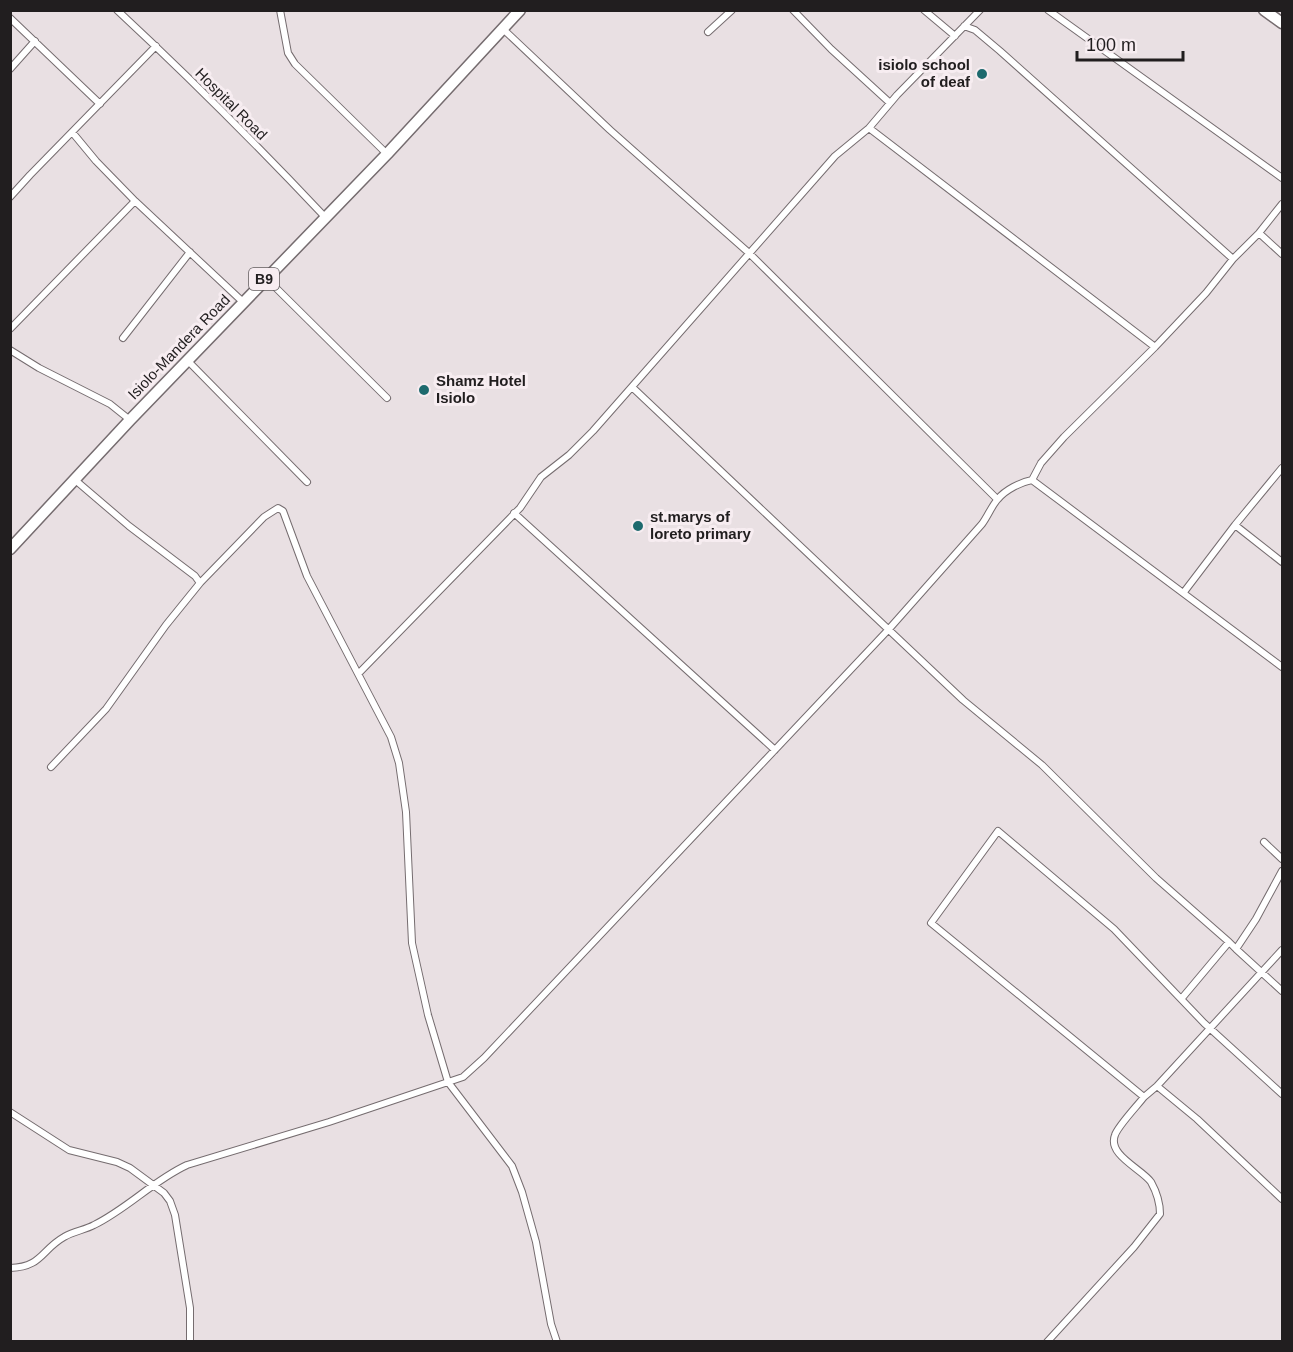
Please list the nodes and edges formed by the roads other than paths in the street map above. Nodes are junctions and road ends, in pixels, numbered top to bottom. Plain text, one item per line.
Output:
1 (117, 10) edge
2 (280, 10) edge
3 (520, 10) edge
4 (732, 10) edge
5 (793, 10) edge
6 (924, 10) edge
7 (980, 10) edge
8 (1048, 10) edge
9 (1264, 10) edge
10 (10, 18) edge
11 (1282, 23) edge
12 (964, 26) junction
13 (503, 29) junction
14 (708, 32) dead end
15 (955, 36) junction
16 (36, 41) junction
17 (156, 46) junction
18 (10, 69) edge
19 (890, 103) junction
20 (100, 104) junction
21 (869, 128) junction
22 (72, 132) junction
23 (387, 154) junction
24 (1282, 178) edge
25 (10, 197) edge
26 (135, 201) junction
27 (1282, 204) edge
28 (325, 217) junction
29 (1259, 233) junction
30 (190, 252) junction
31 (749, 253) junction
32 (1282, 254) edge
33 (1233, 259) junction
34 (266, 278) junction
35 (243, 302) junction
36 (10, 329) edge
37 (123, 338) dead end
38 (1155, 347) junction
39 (10, 350) edge
40 (187, 360) junction
41 (632, 387) junction
42 (387, 398) dead end
43 (130, 420) junction
44 (1282, 468) edge
45 (74, 480) junction
46 (1032, 480) junction
47 (307, 482) dead end
48 (997, 499) junction
49 (514, 513) junction
50 (1235, 525) junction
51 (10, 549) edge
52 (1282, 562) edge
53 (200, 583) junction
54 (1184, 592) junction
55 (889, 629) junction
56 (1282, 667) edge
57 (359, 673) junction
58 (775, 750) junction
59 (51, 767) dead end
60 (1264, 842) dead end
61 (1282, 859) edge
62 (1282, 871) edge
63 (1228, 942) junction
64 (1236, 949) junction
65 (1282, 950) edge
66 (1262, 972) junction
67 (1282, 991) edge
68 (1182, 998) junction
69 (1210, 1028) junction
70 (448, 1082) junction
71 (1157, 1086) junction
72 (1282, 1094) edge
73 (1144, 1097) junction
74 (10, 1112) edge
75 (154, 1186) junction
76 (1282, 1199) edge
77 (10, 1268) edge
78 (190, 1341) edge
79 (557, 1341) edge
80 (1047, 1341) edge

1 - 17 street, Hospital Road
2 - 23 street
3 - 13 highway, Isiolo-Mandera Road / B9
4 - 14 street
5 - 19 street
6 - 15 street
7 - 12 street
8 - 24 street
9 - 11 highway
10 - 16 street
12 - 15 street
12 - 33 street
13 - 23 highway, Isiolo-Mandera Road / B9
13 - 31 street
15 - 19 street
16 - 18 street
16 - 20 street
17 - 20 street
17 - 28 street, Hospital Road
19 - 21 street
20 - 22 street
21 - 31 street
21 - 38 street
22 - 25 street
22 - 26 street
23 - 28 highway, Isiolo-Mandera Road / B9
26 - 30 street
26 - 36 street
27 - 29 street
28 - 34 highway, Isiolo-Mandera Road / B9
29 - 32 street
29 - 33 street
30 - 35 street
30 - 37 street
31 - 41 street
31 - 48 street
33 - 38 street
34 - 35 highway, Isiolo-Mandera Road / B9
34 - 42 street
35 - 40 highway, Isiolo-Mandera Road / B9
38 - 46 street
39 - 43 street
40 - 43 highway, Isiolo-Mandera Road / B9
40 - 47 street
41 - 49 street
41 - 55 street
43 - 45 highway, Isiolo-Mandera Road / B9
44 - 50 street
45 - 51 highway, Isiolo-Mandera Road / B9
45 - 53 street
46 - 48 street
46 - 54 street
48 - 55 street
49 - 57 street
49 - 58 street
50 - 52 street
50 - 54 street
53 - 57 street
53 - 59 street
54 - 56 street
55 - 58 street
55 - 63 street
57 - 70 street
58 - 70 street
60 - 61 street
62 - 64 street
63 - 64 street
63 - 68 street
64 - 66 street
65 - 66 street
66 - 67 street
66 - 69 street
68 - 69 street
68 - 73 street
69 - 71 street
69 - 72 street
70 - 75 street
70 - 79 street
71 - 73 street
71 - 76 street
73 - 80 street
74 - 75 street
75 - 77 street
75 - 78 street

